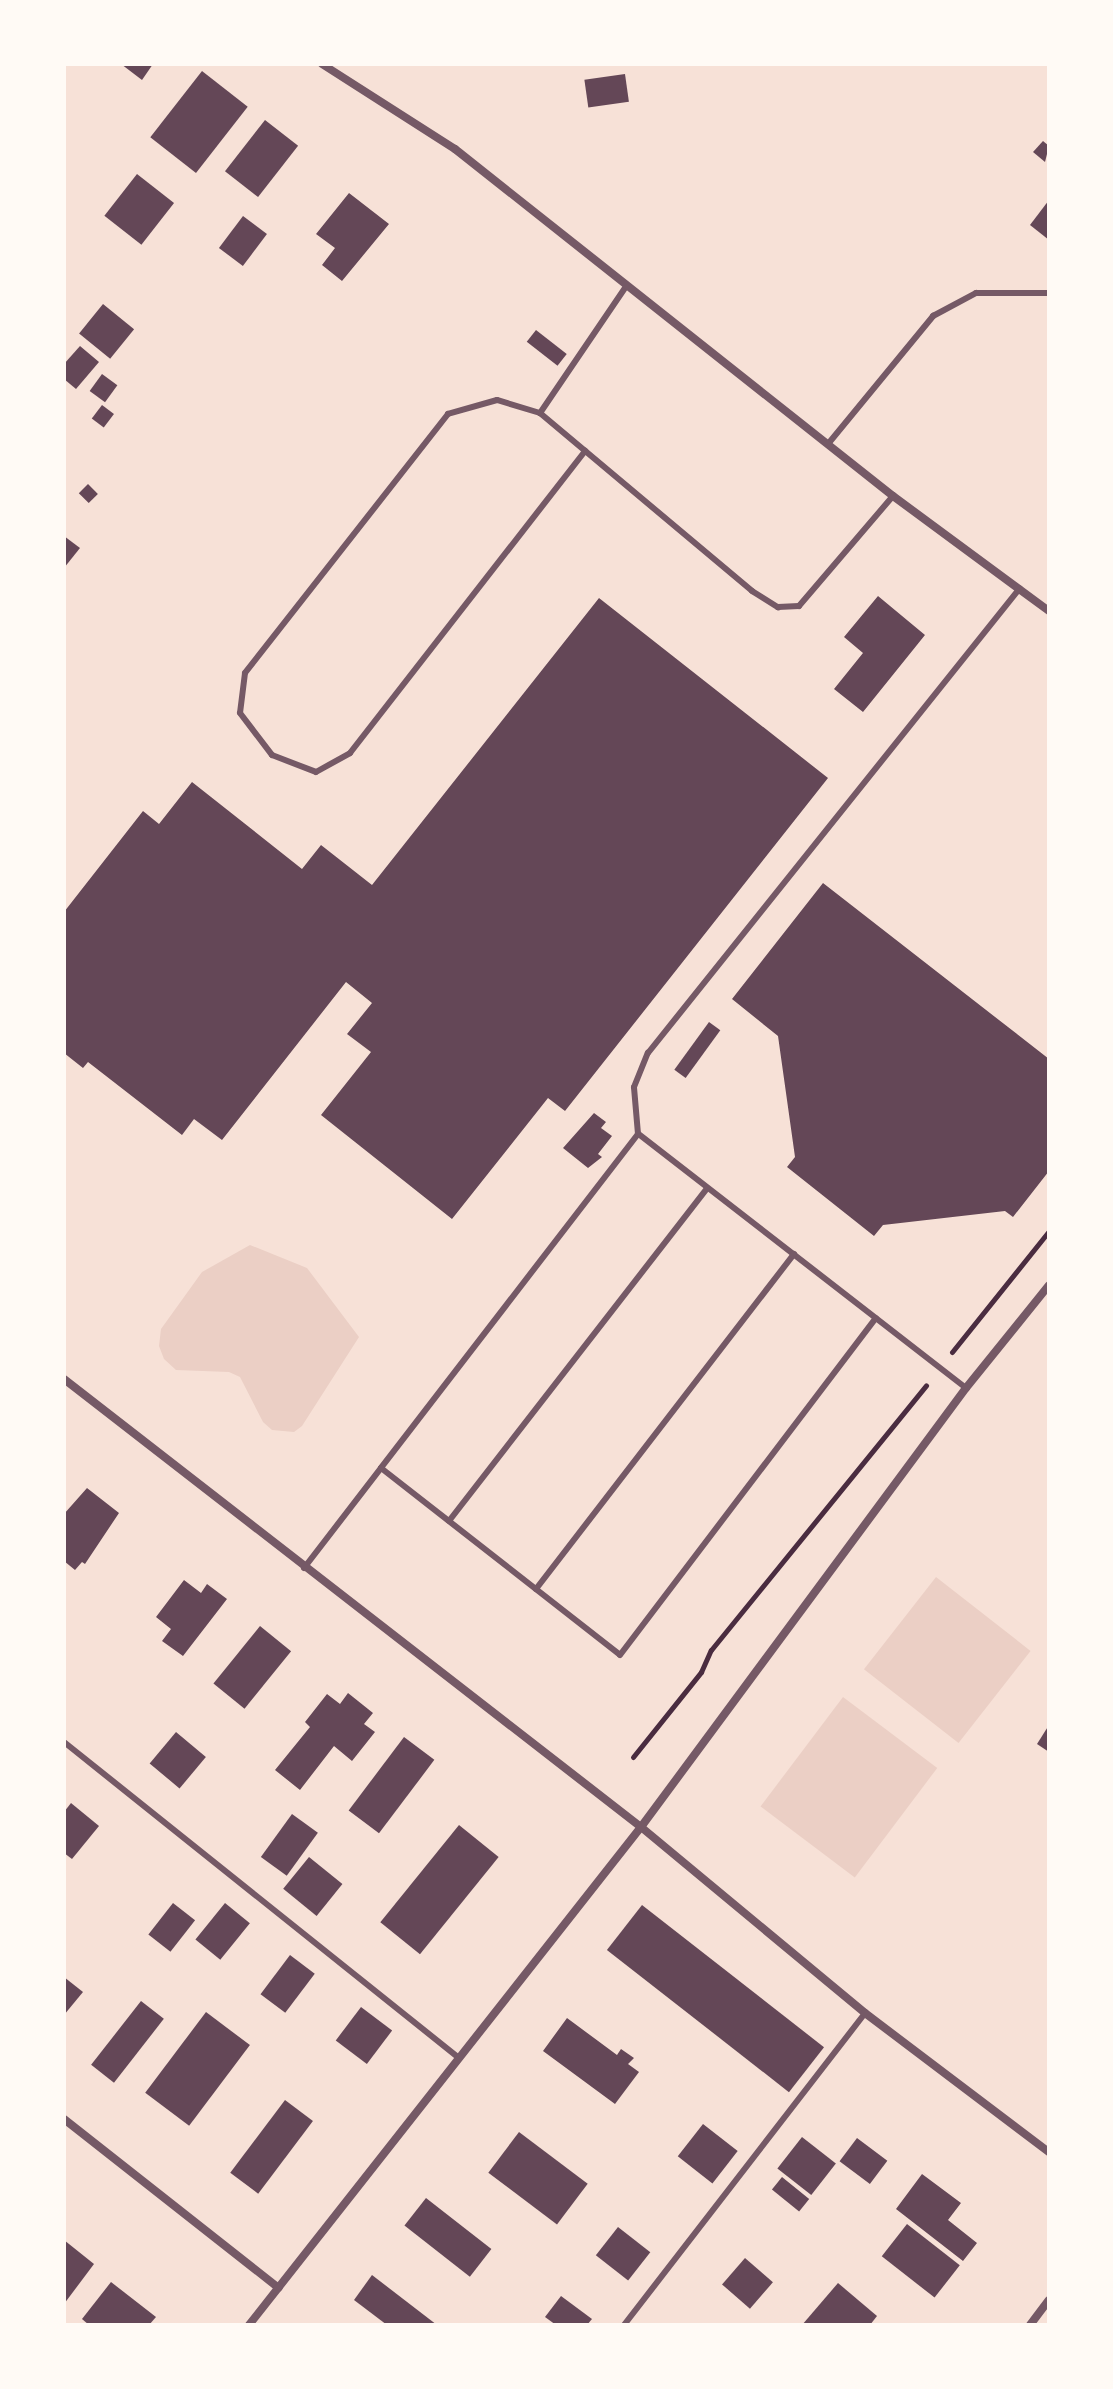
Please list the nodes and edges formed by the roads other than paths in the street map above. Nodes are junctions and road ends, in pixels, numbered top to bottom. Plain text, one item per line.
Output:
1 (322, 64) edge
2 (627, 285) junction
3 (1049, 293) edge
4 (540, 413) junction
5 (828, 444) junction
6 (585, 451) junction
7 (893, 496) junction
8 (1020, 588) junction
9 (1049, 611) edge
10 (638, 1134) junction
11 (707, 1188) junction
12 (794, 1254) junction
13 (1049, 1285) edge
14 (876, 1318) junction
15 (64, 1379) edge
16 (966, 1388) junction
17 (381, 1468) junction
18 (449, 1521) junction
19 (304, 1568) junction
20 (536, 1589) junction
21 (64, 1742) edge
22 (641, 1827) junction
23 (865, 2013) junction
24 (459, 2058) junction
25 (64, 2119) edge
26 (1049, 2152) edge
27 (279, 2288) junction
28 (1049, 2300) edge
29 (249, 2325) edge
30 (624, 2325) edge
31 (1030, 2325) edge

1 - 2 street
2 - 4 lane
2 - 5 street
3 - 5 lane
4 - 6 lane
4 - 6 lane
5 - 7 street
6 - 7 lane
7 - 8 street
8 - 9 street
8 - 10 lane
10 - 11 lane
10 - 17 lane
11 - 12 lane
11 - 18 lane
12 - 14 lane
12 - 20 lane
13 - 16 street
14 - 16 lane
14 - 20 lane
15 - 19 street
16 - 22 street
17 - 18 lane
17 - 19 lane
18 - 20 lane
19 - 22 street
21 - 24 lane
22 - 23 street
22 - 24 street
23 - 26 street
23 - 30 lane
24 - 27 street
25 - 27 street
27 - 29 street
28 - 31 street

